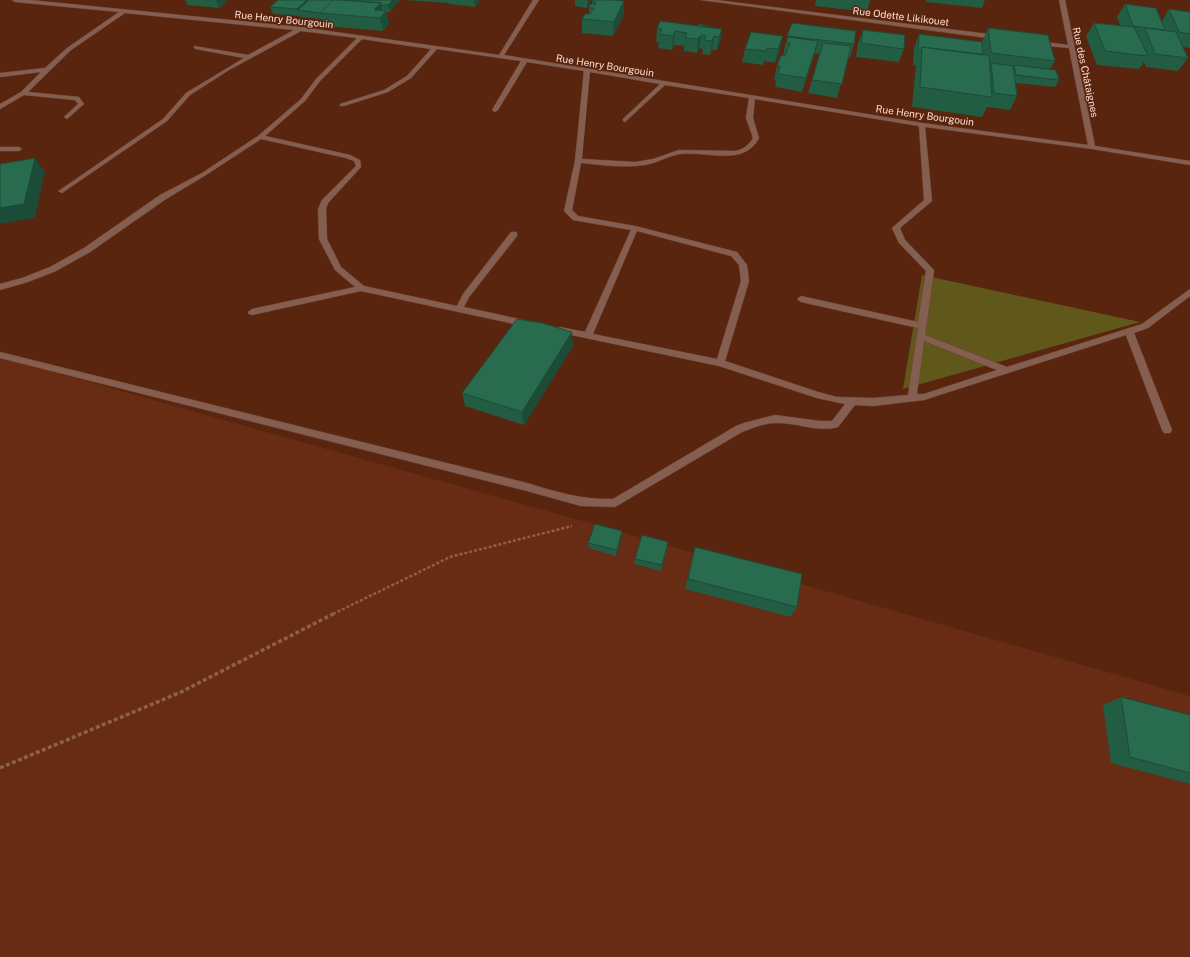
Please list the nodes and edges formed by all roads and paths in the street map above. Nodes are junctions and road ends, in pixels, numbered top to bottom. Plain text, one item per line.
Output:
1 (15, 0) edge
2 (536, 0) edge
3 (704, 0) edge
4 (1062, 0) edge
5 (123, 12) junction
6 (300, 29) junction
7 (360, 38) junction
8 (1001, 38) edge
9 (1033, 42) edge
10 (196, 47) dead end
11 (1072, 47) junction
12 (435, 48) junction
13 (249, 57) junction
14 (500, 57) junction
15 (525, 60) junction
16 (47, 70) junction
17 (588, 72) junction
18 (0, 75) edge
19 (663, 84) junction
20 (23, 93) junction
21 (752, 98) junction
22 (342, 105) dead end
23 (0, 108) edge
24 (496, 110) dead end
25 (68, 117) dead end
26 (625, 120) dead end
27 (922, 125) junction
28 (260, 137) junction
29 (1092, 147) junction
30 (0, 149) edge
31 (19, 149) dead end
32 (578, 161) junction
33 (1190, 163) edge
34 (62, 191) dead end
35 (636, 228) junction
36 (514, 234) dead end
37 (0, 287) edge
38 (361, 288) junction
39 (1190, 292) edge
40 (801, 299) dead end
41 (459, 309) junction
42 (252, 312) dead end
43 (536, 326) edge
44 (922, 326) junction
45 (551, 328) edge
46 (1129, 332) junction
47 (588, 336) junction
48 (920, 336) junction
49 (0, 355) edge
50 (720, 363) junction
51 (1008, 371) junction
52 (912, 398) junction
53 (853, 401) junction
54 (1167, 430) dead end
55 (578, 524) dead end
56 (0, 768) edge

1 - 5 street, Rue Henry Bourgouin
2 - 14 street
3 - 8 street, Rue Odette Likikouet
4 - 11 street, Rue des Châtaignes
5 - 6 street, Rue Henry Bourgouin
5 - 16 street
6 - 7 street, Rue Henry Bourgouin
6 - 13 street
7 - 12 street, Rue Henry Bourgouin
7 - 28 street
9 - 11 street
10 - 13 street
11 - 29 street, Rue des Châtaignes
12 - 14 street, Rue Henry Bourgouin
12 - 22 street
13 - 34 street
14 - 15 street, Rue Henry Bourgouin
15 - 17 street, Rue Henry Bourgouin
15 - 24 street
16 - 18 street
16 - 20 street
17 - 19 street, Rue Henry Bourgouin
17 - 32 street
19 - 21 street, Rue Henry Bourgouin
19 - 26 street
20 - 23 street
20 - 25 street
21 - 27 street, Rue Henry Bourgouin
21 - 32 street
27 - 29 street, Rue Henry Bourgouin
27 - 44 street
28 - 37 street
28 - 38 street
29 - 33 street, Rue Henry Bourgouin
30 - 31 street
32 - 35 street
35 - 47 street
35 - 50 street
36 - 41 street
38 - 41 street
38 - 42 street
39 - 46 street
40 - 44 street
41 - 43 street
44 - 48 street
45 - 47 street
46 - 51 street
46 - 54 street
47 - 50 street
48 - 51 street
48 - 52 street
49 - 53 street
50 - 53 street
51 - 52 street
52 - 53 street
55 - 56 path

